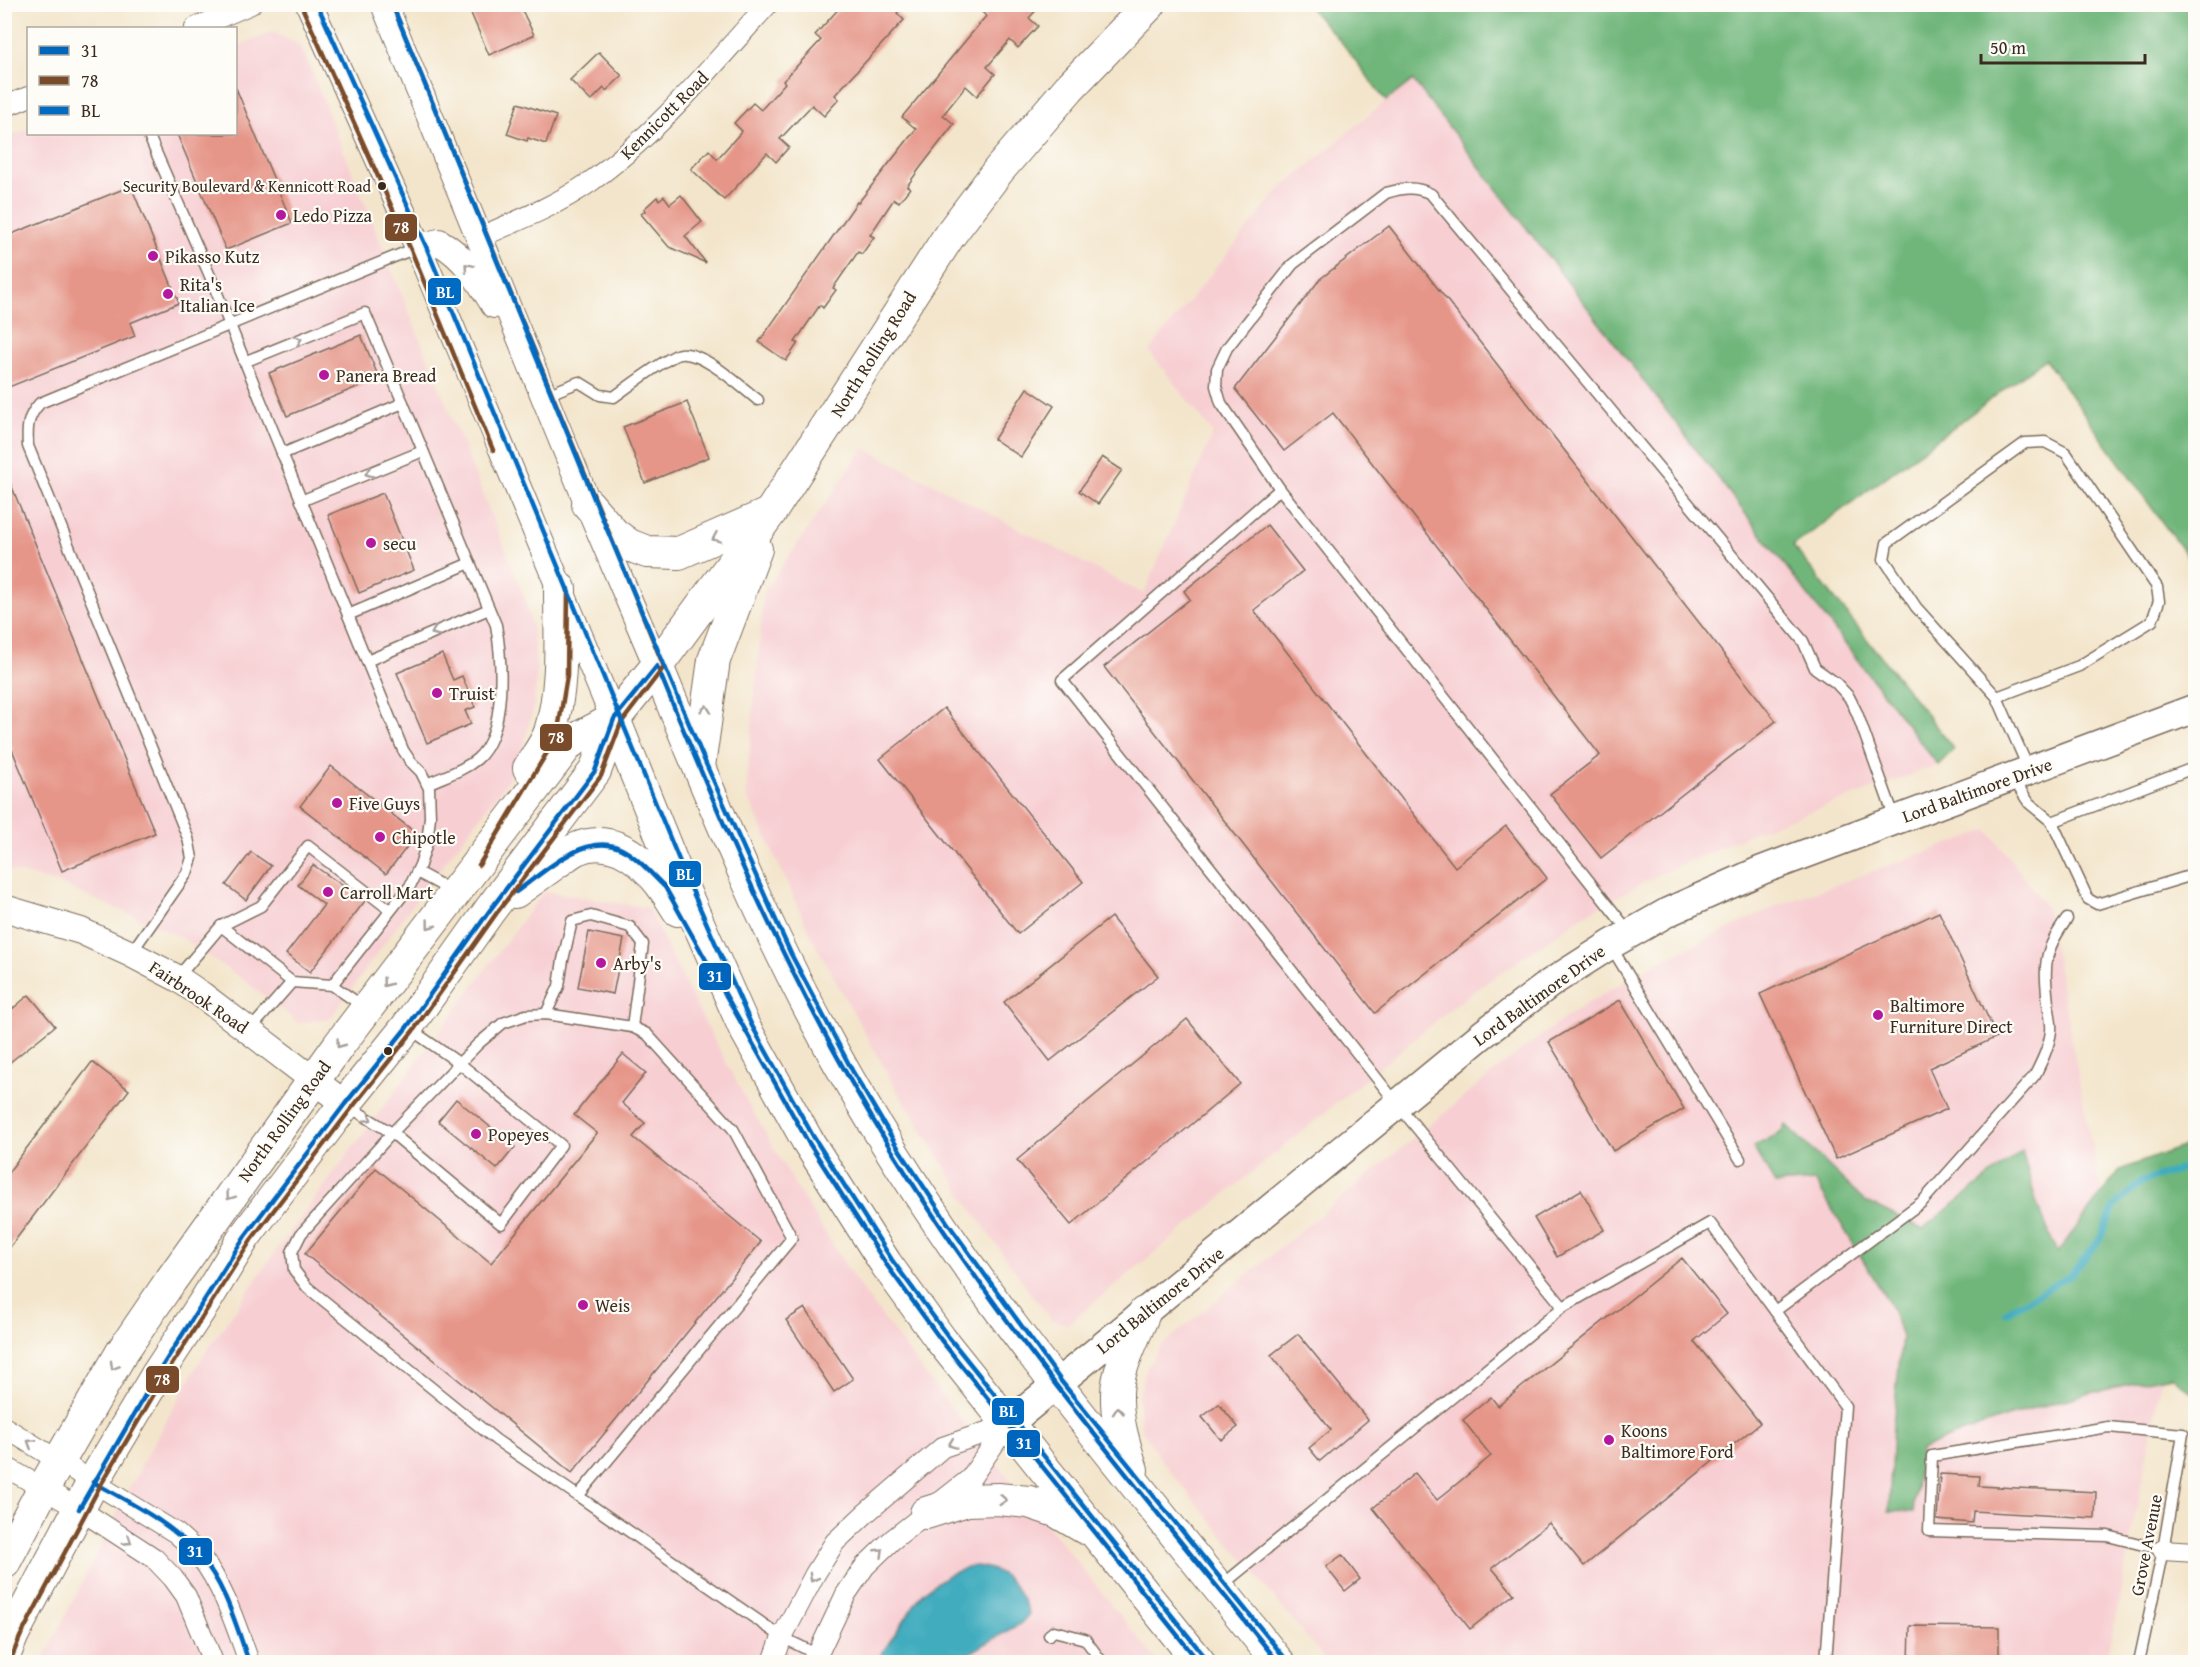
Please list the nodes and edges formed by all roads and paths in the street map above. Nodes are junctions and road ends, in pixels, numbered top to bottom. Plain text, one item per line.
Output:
1 (252, 4) edge
2 (309, 4) edge
3 (384, 4) edge
4 (768, 4) edge
5 (1150, 4) edge
6 (197, 27) edge
7 (27, 97) edge
8 (4, 107) edge
9 (148, 135) edge
10 (480, 237) junction
11 (418, 248) junction
12 (229, 325) junction
13 (244, 362) junction
14 (533, 369) junction
15 (544, 396) junction
16 (758, 400) dead end
17 (403, 403) junction
18 (423, 451) junction
19 (282, 454) junction
20 (1280, 489) junction
21 (302, 501) junction
22 (588, 504) junction
23 (770, 513) junction
24 (470, 563) junction
25 (560, 589) junction
26 (489, 609) junction
27 (348, 615) junction
28 (367, 661) junction
29 (657, 666) junction
30 (1997, 697) junction
31 (2196, 708) edge
32 (614, 719) junction
33 (699, 767) junction
34 (2196, 767) edge
35 (2020, 774) junction
36 (427, 784) junction
37 (1896, 819) junction
38 (2052, 822) junction
39 (417, 872) junction
40 (2196, 874) edge
41 (454, 893) junction
42 (4, 908) edge
43 (390, 910) junction
44 (490, 910) junction
45 (2067, 919) dead end
46 (221, 926) junction
47 (1620, 939) junction
48 (131, 954) junction
49 (177, 978) junction
50 (292, 982) junction
51 (332, 986) junction
52 (367, 1009) junction
53 (546, 1014) junction
54 (632, 1026) junction
55 (407, 1027) junction
56 (744, 1027) junction
57 (249, 1031) junction
58 (459, 1063) junction
59 (314, 1080) junction
60 (345, 1104) junction
61 (1398, 1105) junction
62 (392, 1133) junction
63 (1740, 1159) dead end
64 (1563, 1307) junction
65 (1775, 1311) junction
66 (1144, 1313) junction
67 (1056, 1386) junction
68 (1007, 1425) junction
69 (4, 1427) edge
70 (60, 1461) junction
71 (4, 1466) edge
72 (1138, 1488) junction
73 (43, 1489) junction
74 (86, 1496) junction
75 (578, 1496) junction
76 (926, 1513) junction
77 (1098, 1536) junction
78 (2163, 1550) junction
79 (2196, 1552) edge
80 (4, 1563) edge
81 (1219, 1589) junction
82 (1049, 1635) dead end
83 (782, 1637) junction
84 (4, 1656) edge
85 (816, 1659) edge
86 (213, 1662) edge
87 (249, 1662) edge
88 (773, 1662) edge
89 (1102, 1662) edge
90 (1199, 1662) edge
91 (1278, 1662) edge
92 (1826, 1662) edge
93 (2139, 1662) edge

1 - 6 street
2 - 11 street
3 - 10 street
4 - 10 street, Kennicott Road
5 - 23 main road, North Rolling Road
7 - 8 street
9 - 12 lane
10 - 14 street
11 - 12 lane
14 -> 11 street
11 - 25 street
12 - 13 lane
12 - 48 lane
13 -> 17 lane
13 - 19 lane
14 - 15 street
15 - 16 lane
15 - 22 street
17 - 18 lane
17 - 19 lane
18 -> 21 lane
18 - 24 lane
19 - 21 lane
20 - 37 lane
20 - 47 lane
20 - 61 lane
21 - 27 lane
23 -> 22 main road
22 - 29 street
23 - 29 main road, North Rolling Road
33 -> 23 main road
24 - 26 lane
24 - 27 lane
25 - 32 street
25 - 41 main road
26 -> 28 lane
26 - 36 lane
27 - 28 lane
28 - 36 lane
29 - 32 main road, North Rolling Road
29 - 33 main road
30 - 30 lane
30 - 35 lane
31 - 35 main road, Lord Baltimore Drive
32 - 41 main road, North Rolling Road
32 - 44 main road, North Rolling Road
32 - 56 main road
33 - 67 main road
34 - 38 lane
35 - 37 main road, Lord Baltimore Drive
35 - 38 lane
36 - 39 lane
37 - 47 main road, Lord Baltimore Drive
38 - 40 lane
39 - 41 lane
39 - 43 lane
41 -> 52 main road, North Rolling Road
42 - 48 street, Fairbrook Road
43 - 46 lane
43 - 51 lane
44 - 55 main road, North Rolling Road
44 - 56 main road
45 - 65 lane
46 - 49 lane
46 - 50 lane
47 - 61 main road, Lord Baltimore Drive
47 - 63 lane
48 - 49 street, Fairbrook Road
49 - 57 street, Fairbrook Road
50 - 51 lane
50 - 57 lane
51 - 52 lane
52 -> 59 main road, North Rolling Road
53 - 54 lane
53 - 54 lane
53 - 58 lane
54 - 75 lane
55 - 58 lane
55 - 60 main road, North Rolling Road
56 - 68 main road
57 - 59 street, Fairbrook Road
58 - 62 lane
58 - 62 lane
59 - 60 street, Fairbrook Road
59 -> 70 main road, North Rolling Road
60 -> 62 lane
60 - 74 main road, North Rolling Road
61 - 64 lane
61 - 66 main road, Lord Baltimore Drive
62 - 75 lane
64 - 65 lane
64 - 81 lane
65 - 92 lane
66 - 67 main road, Lord Baltimore Drive
72 -> 66 main road
67 - 68 main road, Lord Baltimore Drive
67 - 72 main road
68 - 76 street, Lord Baltimore Drive
68 - 77 main road
68 -> 83 street, Lord Baltimore Drive
70 -> 69 street
70 - 73 main road, North Rolling Road
70 - 74 street
71 - 73 street
72 - 81 main road
73 - 74 street
73 - 80 main road, North Rolling Road
74 - 84 main road, North Rolling Road
74 -> 86 street
74 - 87 street
75 - 83 lane
76 -> 77 main road
85 -> 76 street, Lord Baltimore Drive
77 - 90 main road
78 - 78 lane, Grove Avenue
78 - 79 street
78 - 93 lane, Grove Avenue
81 - 91 main road
82 - 89 lane
83 - 85 lane
83 - 88 street, Lord Baltimore Drive

